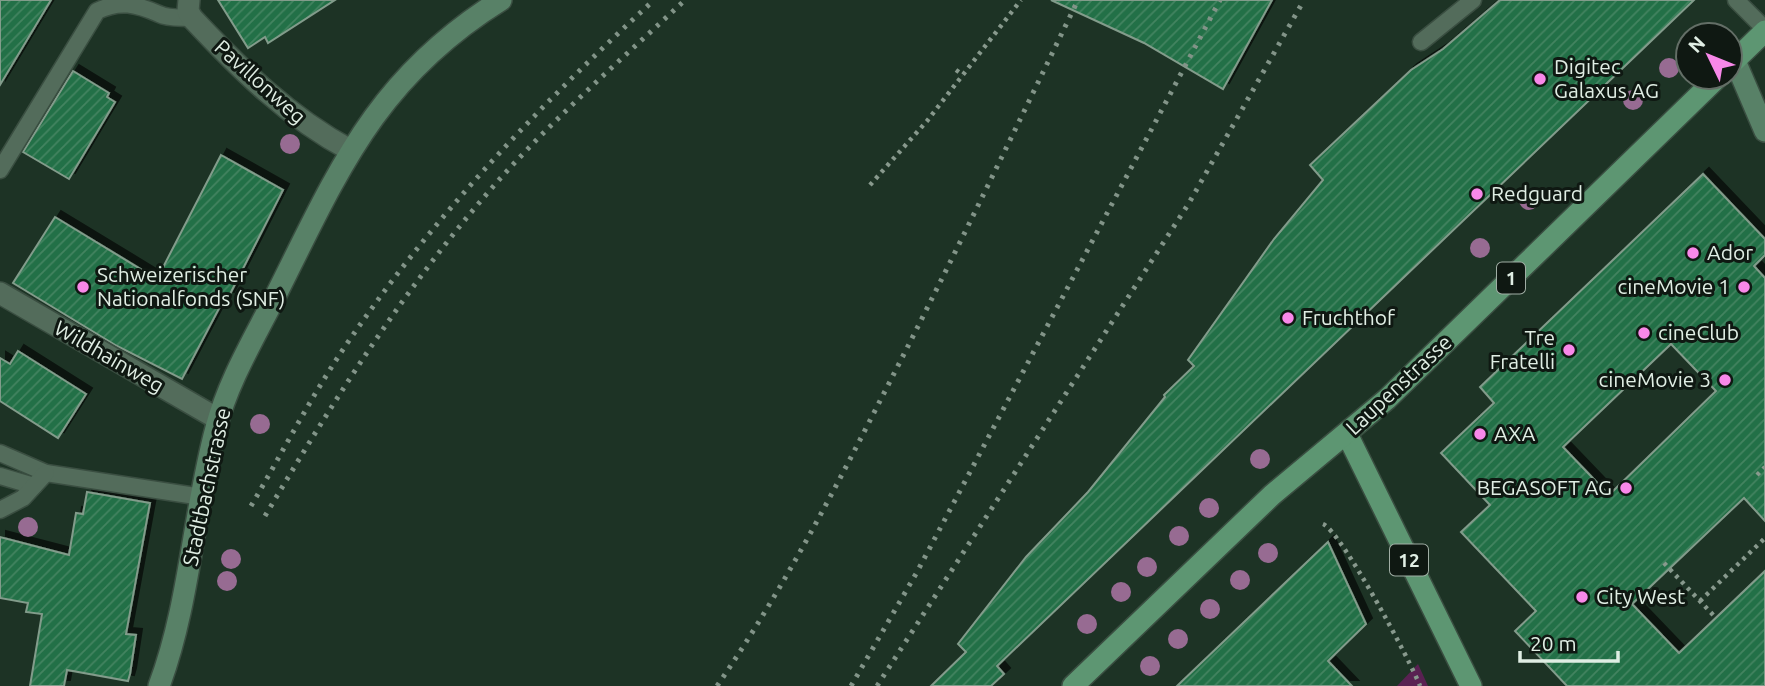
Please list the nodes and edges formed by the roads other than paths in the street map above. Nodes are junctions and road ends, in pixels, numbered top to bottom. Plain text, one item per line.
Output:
1 (501, 0) edge
2 (1473, 0) edge
3 (1736, 0) edge
4 (190, 9) edge
5 (1765, 30) edge
6 (1421, 41) dead end
7 (1744, 51) edge
8 (1744, 88) edge
9 (1704, 91) edge
10 (1765, 131) edge
11 (350, 150) junction
12 (0, 170) edge
13 (0, 293) edge
14 (218, 419) junction
15 (1347, 434) junction
16 (0, 453) edge
17 (46, 472) junction
18 (0, 476) edge
19 (34, 486) junction
20 (202, 497) junction
21 (0, 510) edge
22 (159, 686) edge
23 (1073, 686) edge
24 (1471, 686) edge

1 - 11 main road, Stadtbachstrasse
2 - 6 lane
3 - 5 lane
4 - 11 street, Pavillonweg
4 - 12 lane
5 - 7 main road
8 - 10 main road
9 - 15 main road, Laupenstrasse / 1
11 - 14 main road, Stadtbachstrasse
13 - 14 street, Wildhainweg
14 - 20 main road, Stadtbachstrasse
15 - 23 main road, Laupenstrasse / 1
15 - 24 main road, 12
16 - 17 lane
17 - 19 lane
17 - 20 lane
18 - 19 lane
19 - 21 lane
20 - 22 main road, Stadtbachstrasse

